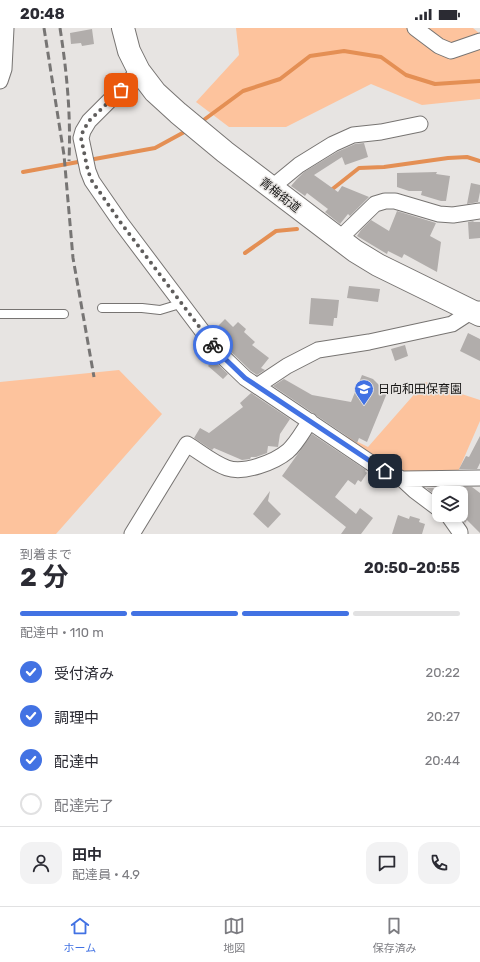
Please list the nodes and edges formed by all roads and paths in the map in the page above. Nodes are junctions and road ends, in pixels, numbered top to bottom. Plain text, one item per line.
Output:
1 (6, 28) edge
2 (123, 28) edge
3 (415, 28) edge
4 (480, 41) edge
5 (139, 71) junction
6 (0, 81) edge
7 (420, 124) dead end
8 (271, 188) junction
9 (480, 211) edge
10 (338, 240) junction
11 (180, 304) junction
12 (102, 308) dead end
13 (477, 312) edge
14 (0, 314) edge
15 (64, 314) dead end
16 (257, 386) junction
17 (310, 421) junction
18 (480, 478) edge
19 (402, 479) junction
20 (432, 504) edge
21 (453, 522) edge
22 (132, 534) edge
23 (460, 534) edge

1 - 6 street
2 - 5 highway, 青梅街道
3 - 4 street
5 - 8 highway, 青梅街道
5 - 11 street
7 - 8 street
8 - 10 highway, 青梅街道
9 - 10 street
10 - 13 highway, 青梅街道
11 - 12 lane
11 - 16 street
13 - 16 street
14 - 15 lane
16 - 17 street
17 - 19 street
17 - 22 street
18 - 19 street
19 - 20 street
21 - 23 street

